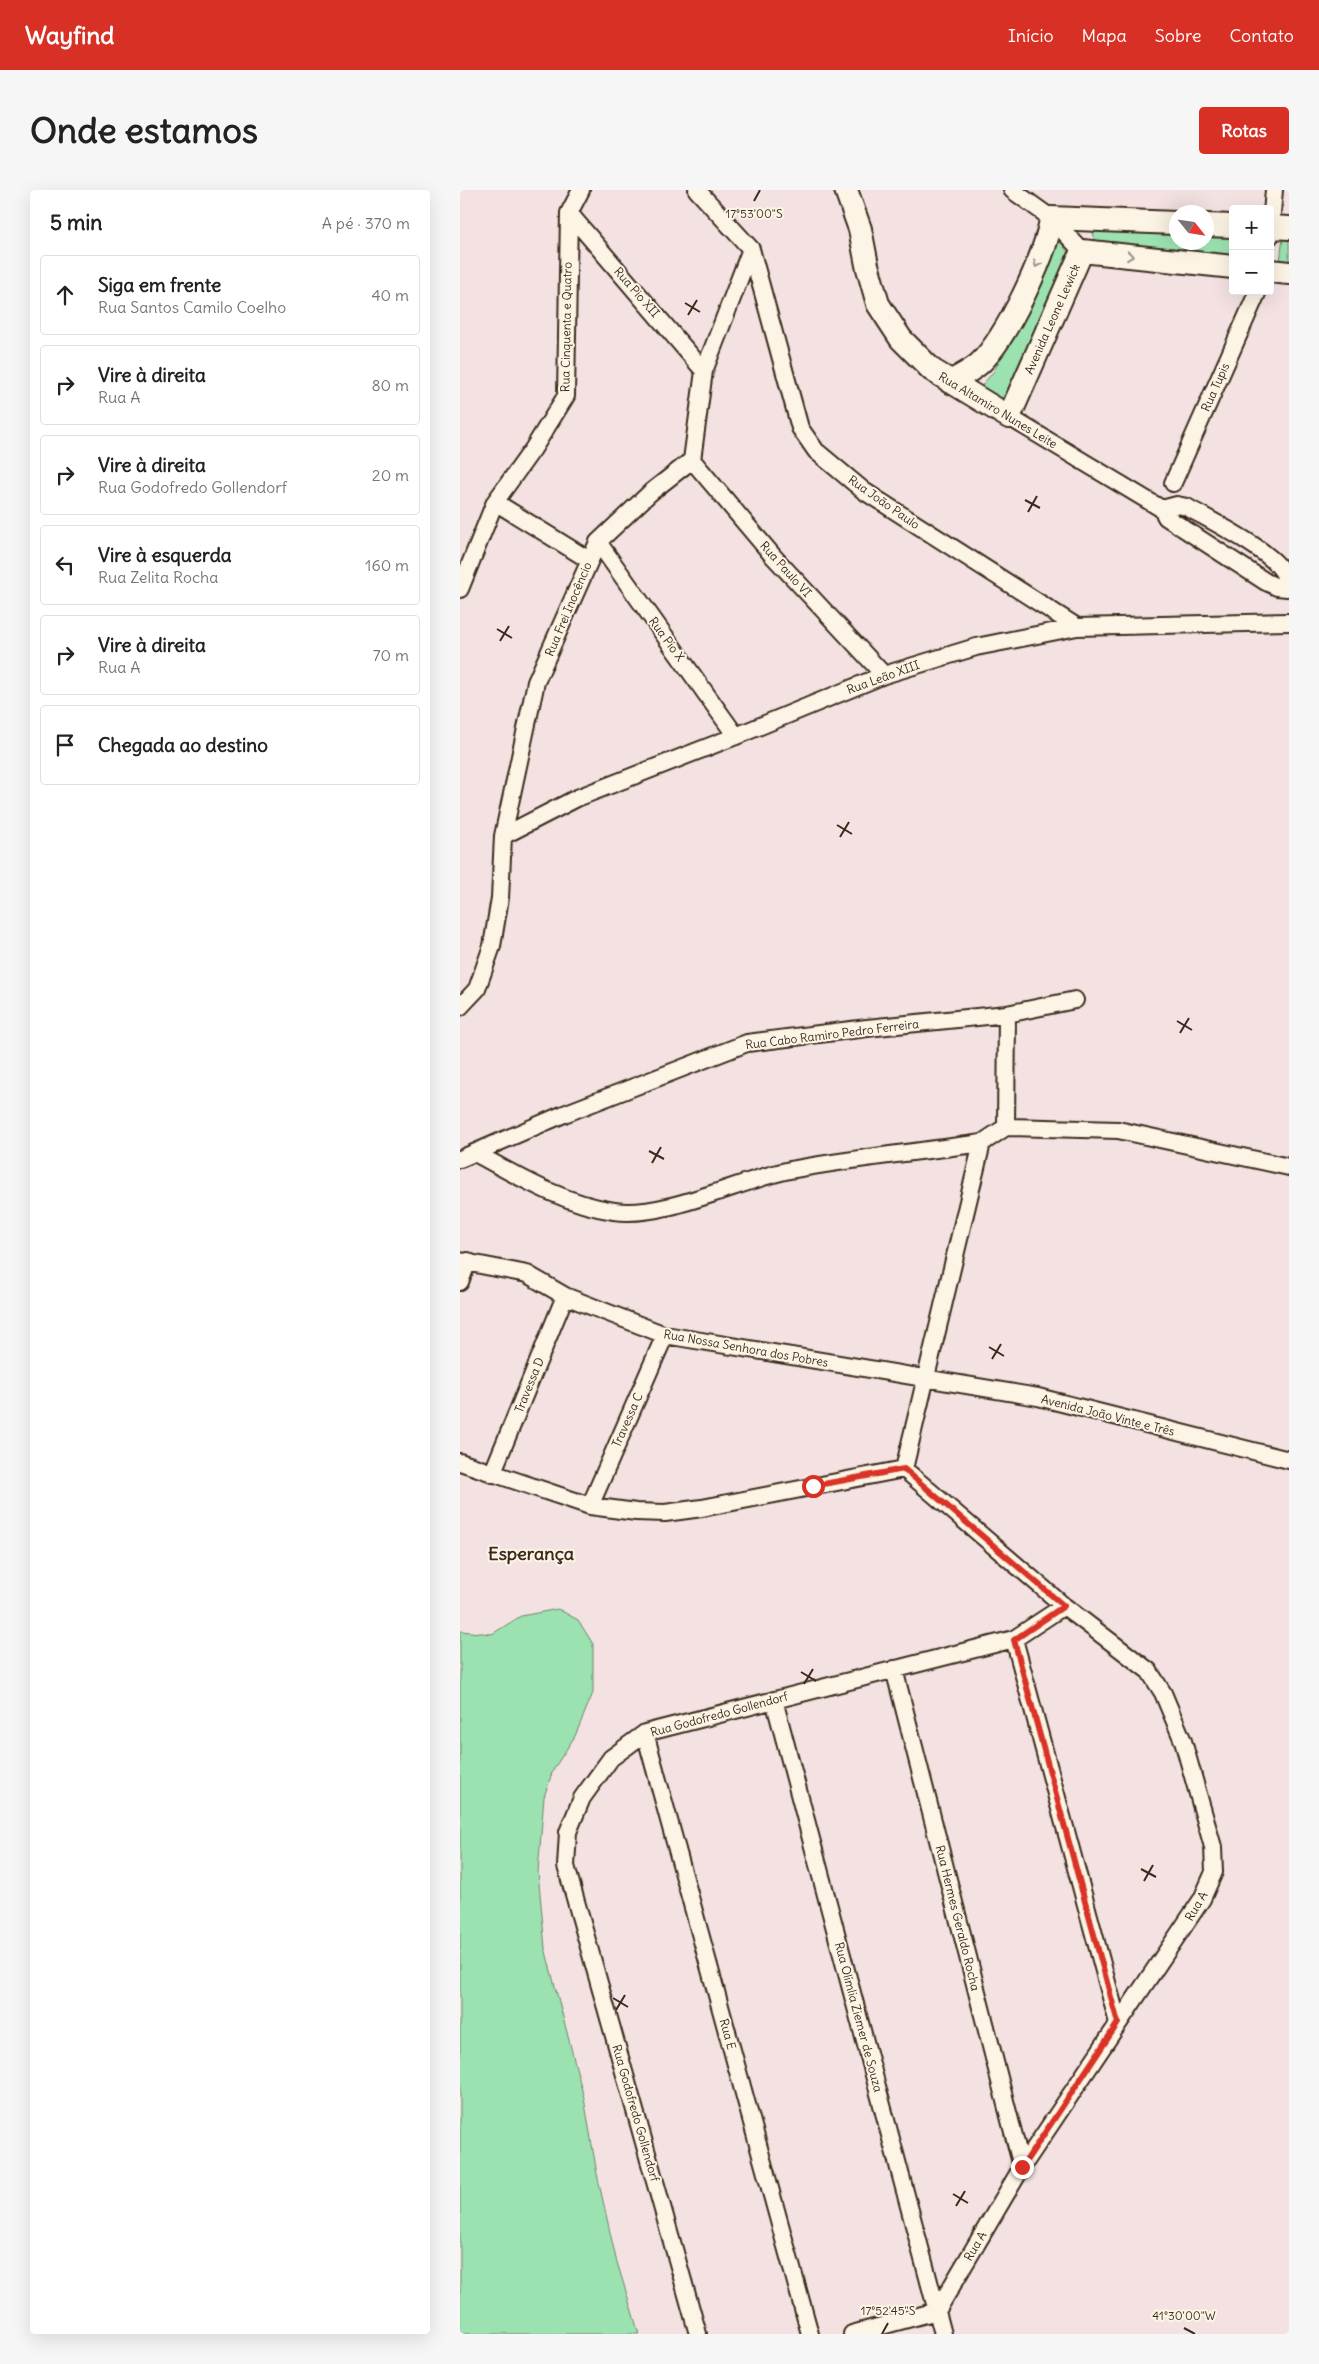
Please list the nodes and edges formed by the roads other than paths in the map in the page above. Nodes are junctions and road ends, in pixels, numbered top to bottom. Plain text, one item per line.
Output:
1 (581, 190) edge
2 (697, 190) edge
3 (846, 190) edge
4 (1012, 190) edge
5 (1274, 190) edge
6 (569, 213) junction
7 (1051, 218) junction
8 (1169, 223) edge
9 (1214, 225) edge
10 (1229, 226) edge
11 (1275, 230) edge
12 (751, 249) junction
13 (1082, 250) junction
14 (1229, 267) edge
15 (1274, 271) edge
16 (1289, 273) edge
17 (1256, 295) edge
18 (704, 371) junction
19 (950, 382) junction
20 (1009, 417) junction
21 (692, 460) junction
22 (1173, 483) dead end
23 (495, 502) junction
24 (1162, 509) junction
25 (598, 542) junction
26 (589, 560) junction
27 (1288, 588) edge
28 (460, 589) edge
29 (1289, 622) edge
30 (1076, 627) junction
31 (884, 674) junction
32 (736, 736) junction
33 (504, 836) junction
34 (1074, 1000) dead end
35 (460, 1007) edge
36 (1007, 1014) junction
37 (1006, 1127) junction
38 (982, 1143) junction
39 (467, 1156) edge
40 (1289, 1167) edge
41 (464, 1261) edge
42 (460, 1282) edge
43 (565, 1296) junction
44 (665, 1335) junction
45 (925, 1379) junction
46 (1289, 1460) edge
47 (460, 1462) edge
48 (904, 1469) junction
49 (492, 1474) junction
50 (590, 1506) junction
51 (1064, 1606) junction
52 (1014, 1640) junction
53 (894, 1669) junction
54 (774, 1700) junction
55 (645, 1734) junction
56 (1118, 2023) junction
57 (1022, 2167) junction
58 (937, 2311) junction
59 (698, 2334) edge
60 (810, 2334) edge
61 (852, 2334) edge
62 (943, 2334) edge

1 - 6 street, Rua Cinquenta e Quatro
2 - 12 street, Rua João Paulo
3 - 19 main road, Rua Altamiro Nunes Leite
4 - 7 street
5 - 11 street
6 - 18 street, Rua Pio XII
6 - 23 street, Rua Cinquenta e Quatro
7 - 8 main road
7 - 13 street
7 -> 19 main road
9 - 10 main road
12 - 18 street
12 - 30 street, Rua João Paulo
13 -> 14 main road, Avenida Leone Lewick
13 - 20 main road, Avenida Leone Lewick
15 - 16 main road
17 - 22 street, Rua Tupis
18 - 21 street
19 - 20 main road, Rua Altamiro Nunes Leite
20 - 24 street, Rua Altamiro Nunes Leite
21 - 25 street, Rua Frei Inocêncio
21 - 31 street, Rua Paulo VI
23 - 26 street
23 - 28 street, Rua Cinquenta e Quatro
24 - 27 street, Rua Altamiro Nunes Leite
24 - 27 street, Rua Altamiro Nunes Leite
25 - 26 street, Rua Frei Inocêncio
25 - 32 street, Rua Pio X
26 - 33 street, Rua Frei Inocêncio
29 - 30 street, Rua Leão XIII
30 - 31 street, Rua Leão XIII
31 - 32 street, Rua Leão XIII
32 - 33 street, Rua Leão XIII
33 - 35 street, Rua Frei Inocêncio
34 - 36 street, Rua Cabo Ramiro Pedro Ferreira
36 - 37 street
36 - 39 street, Rua Cabo Ramiro Pedro Ferreira
37 - 38 street, Rua Cabo Ramiro Pedro Ferreira
37 - 40 street
38 - 39 street, Rua Cabo Ramiro Pedro Ferreira
38 - 45 street
41 - 42 street
41 - 43 street, Rua Nossa Senhora dos Pobres
43 - 44 street, Rua Nossa Senhora dos Pobres
43 - 49 street, Travessa D
44 - 45 street, Rua Nossa Senhora dos Pobres
44 - 50 street, Travessa C
45 - 46 street, Avenida João Vinte e Três
45 - 48 street
47 - 49 street
48 - 50 street
48 - 51 street, Rua A
49 - 50 street
51 - 52 street, Rua Godofredo Gollendorf
51 - 56 street, Rua A
52 - 53 street, Rua Godofredo Gollendorf
52 - 56 street
53 - 54 street, Rua Godofredo Gollendorf
53 - 57 street, Rua Hermes Geraldo Rocha
54 - 55 street, Rua Godofredo Gollendorf
54 - 58 street, Rua Olímlia Ziemer de Souza
55 - 59 street, Rua Godofredo Gollendorf
55 - 60 street, Rua E
56 - 57 street, Rua A
57 - 58 street, Rua A
58 - 61 street
58 - 62 street, Rua Olímlia Ziemer de Souza

